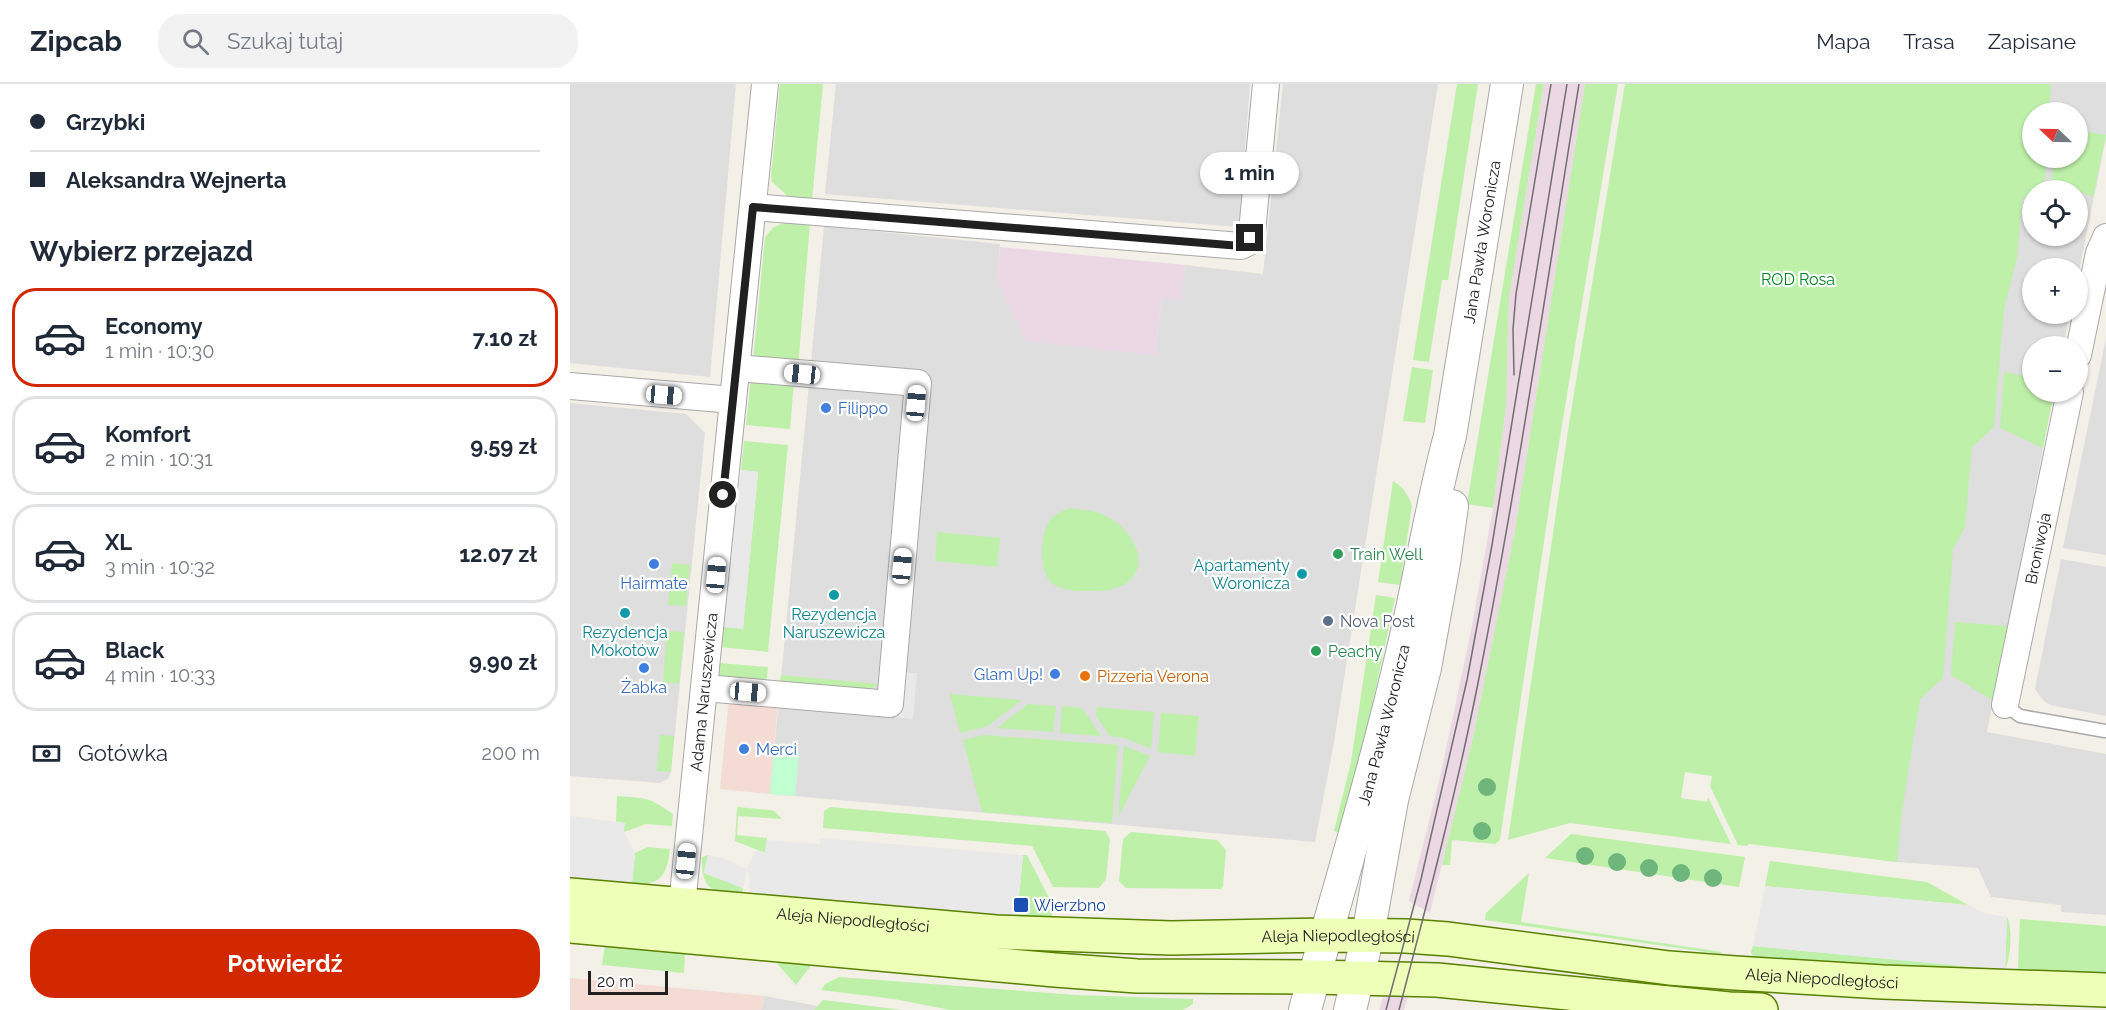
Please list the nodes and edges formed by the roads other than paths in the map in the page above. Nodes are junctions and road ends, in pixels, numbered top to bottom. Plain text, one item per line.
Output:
1 (765, 84) edge
2 (1266, 84) edge
3 (1507, 84) edge
4 (753, 207) junction
5 (2106, 237) edge
6 (2082, 336) edge
7 (737, 368) junction
8 (570, 386) edge
9 (733, 400) junction
10 (2068, 402) edge
11 (1450, 436) junction
12 (705, 688) junction
13 (2005, 705) joint
14 (2105, 731) edge
15 (570, 895) edge
16 (681, 905) junction
17 (570, 926) edge
18 (1326, 935) junction
19 (1368, 935) junction
20 (1314, 977) junction
21 (1358, 978) junction
22 (2106, 990) edge
23 (1305, 1010) edge
24 (1350, 1010) edge
25 (1740, 1010) edge

1 - 4 street, Adama Naruszewicza
2 - 4 street
3 - 11 street, Jana Pawła Woronicza
4 - 7 street, Adama Naruszewicza
5 - 6 street
7 - 9 street, Adama Naruszewicza
7 - 12 street
8 - 9 street
9 - 12 street, Adama Naruszewicza
10 - 13 street, Broniwoja
11 - 18 street, Jana Pawła Woronicza
11 - 19 street, Jana Pawła Woronicza
12 - 16 street, Adama Naruszewicza
13 - 14 lane
15 - 16 main road, Aleja Niepodległości
16 - 18 main road, Aleja Niepodległości
17 - 20 main road, Aleja Niepodległości
18 - 19 main road, Aleja Niepodległości
18 - 20 street, Jana Pawła Woronicza
19 - 21 street, Jana Pawła Woronicza
19 - 22 main road, Aleja Niepodległości
20 - 21 main road, Aleja Niepodległości
20 - 23 street, Jana Pawła Woronicza
21 - 24 street, Jana Pawła Woronicza
21 - 25 main road, Aleja Niepodległości

